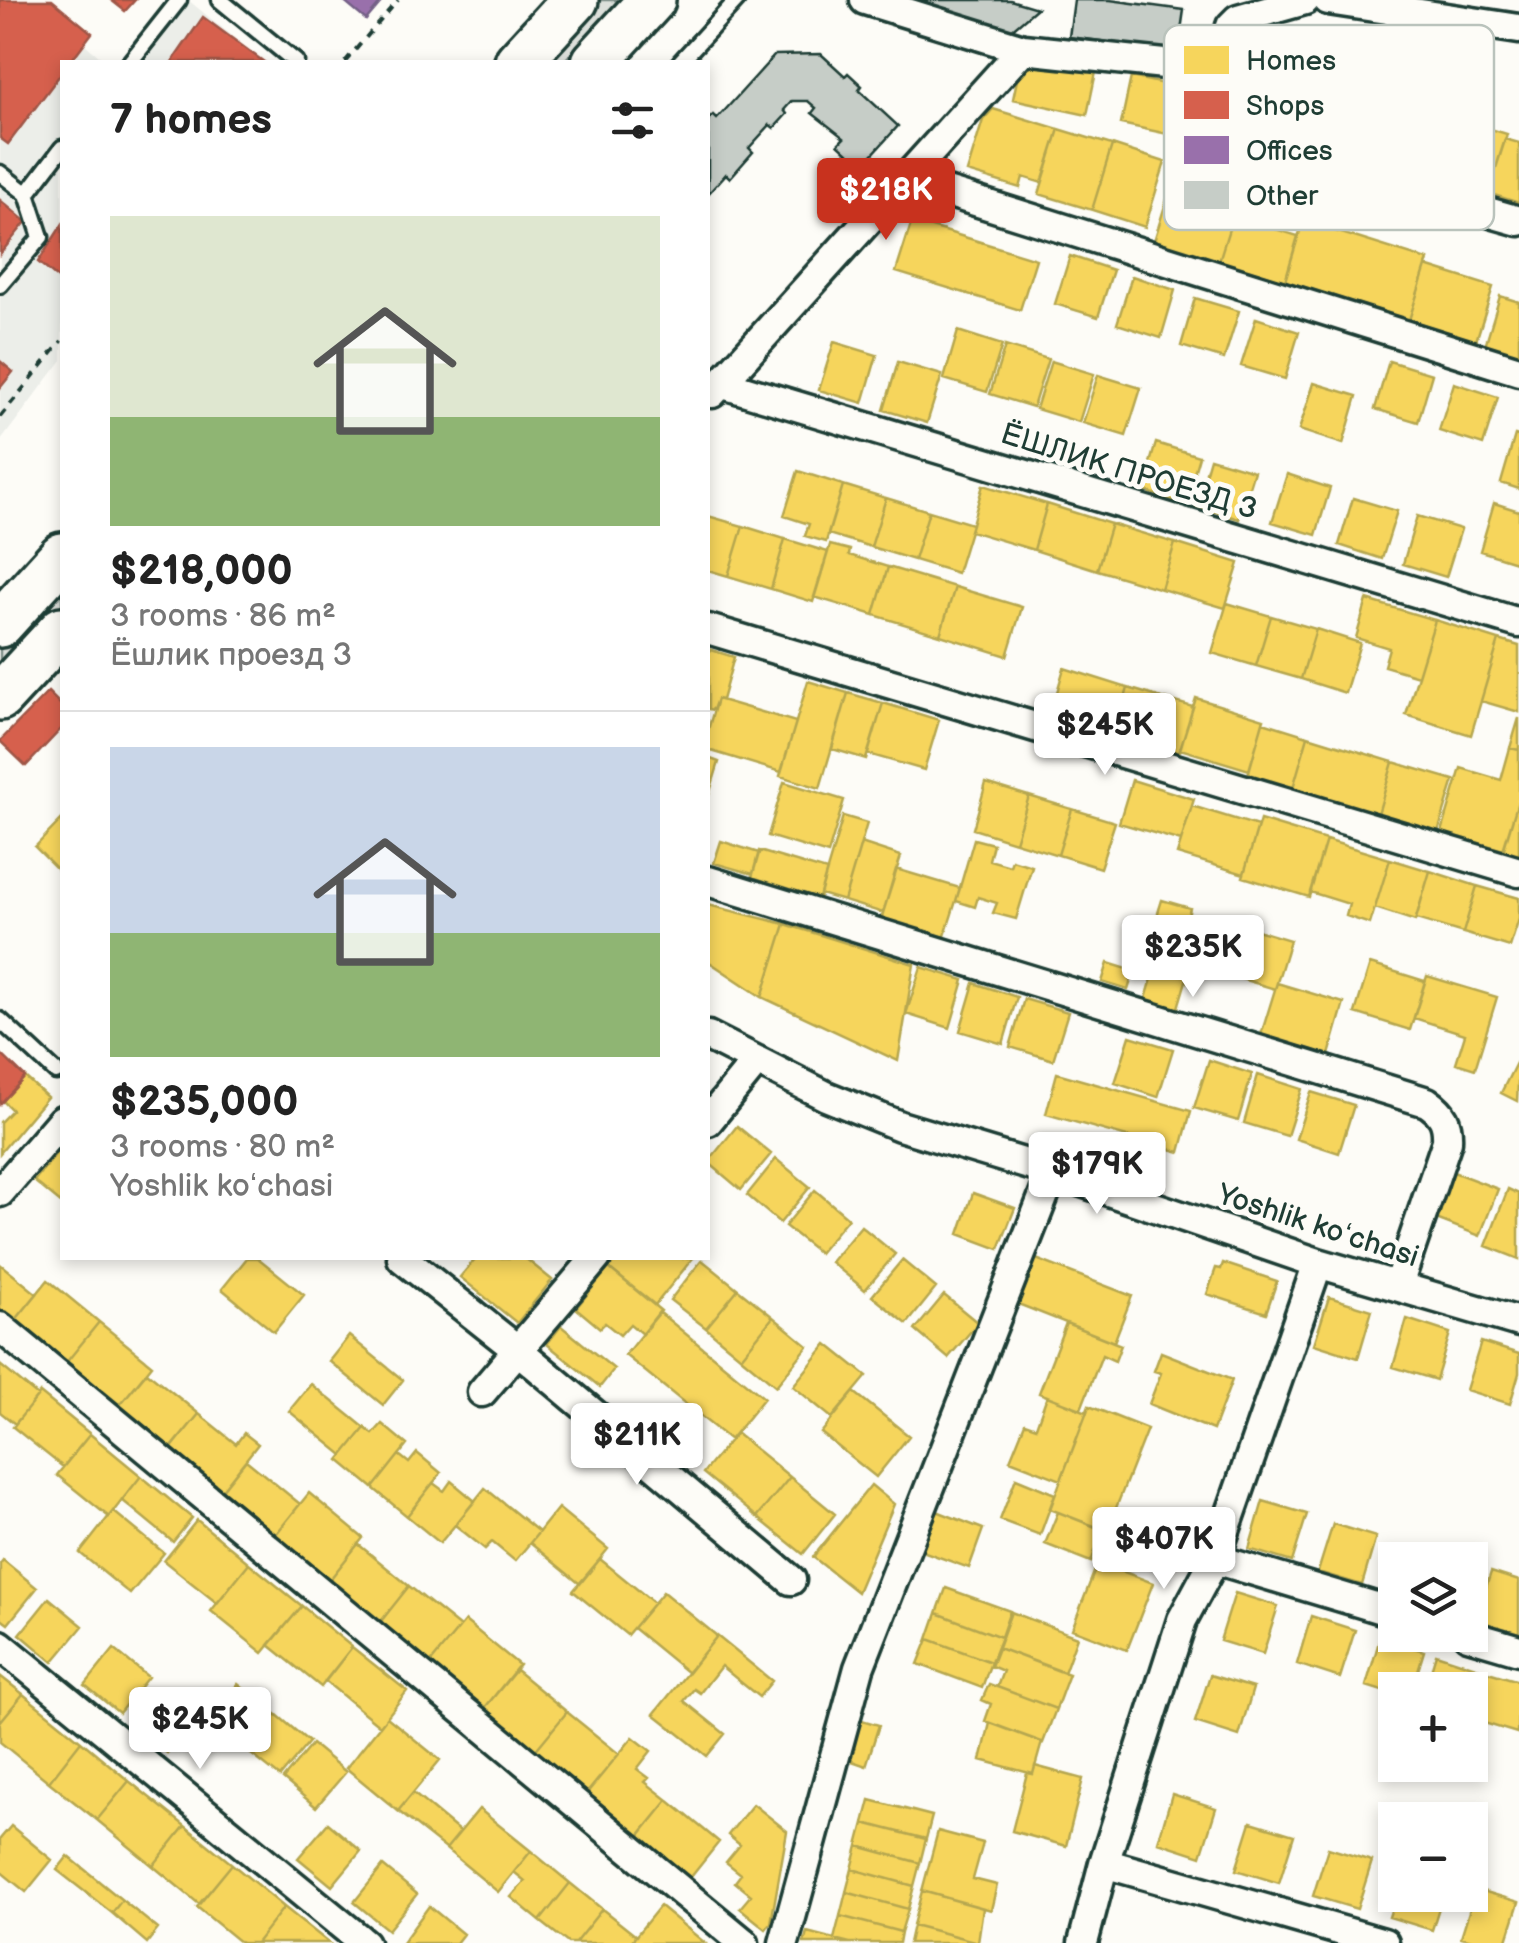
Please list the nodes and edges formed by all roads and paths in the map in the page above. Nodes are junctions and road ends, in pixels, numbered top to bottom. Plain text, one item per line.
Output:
1 (178, 0) edge
2 (220, 0) edge
3 (398, 0) edge
4 (575, 0) edge
5 (652, 0) edge
6 (737, 0) edge
7 (865, 0) edge
8 (1304, 0) edge
9 (1328, 0) edge
10 (1232, 25) edge
11 (1519, 28) edge
12 (1023, 49) junction
13 (132, 60) edge
14 (294, 60) edge
15 (347, 60) edge
16 (520, 60) edge
17 (596, 60) edge
18 (682, 60) edge
19 (1164, 64) edge
20 (60, 151) edge
21 (0, 172) edge
22 (905, 179) junction
23 (26, 194) junction
24 (1494, 213) edge
25 (1519, 220) edge
26 (0, 286) edge
27 (60, 343) edge
28 (1519, 372) edge
29 (714, 391) edge
30 (0, 416) edge
31 (60, 558) edge
32 (1519, 623) edge
33 (0, 624) edge
34 (710, 630) edge
35 (60, 632) edge
36 (0, 697) edge
37 (1519, 872) edge
38 (710, 882) edge
39 (0, 1020) edge
40 (710, 1037) edge
41 (756, 1062) junction
42 (56, 1072) dead end
43 (710, 1119) edge
44 (60, 1122) edge
45 (1053, 1172) junction
46 (0, 1192) edge
47 (405, 1260) edge
48 (594, 1260) edge
49 (1318, 1264) junction
50 (1398, 1285) junction
51 (1519, 1322) edge
52 (0, 1328) edge
53 (519, 1351) junction
54 (482, 1392) dead end
55 (1215, 1559) junction
56 (791, 1580) dead end
57 (1378, 1608) edge
58 (1488, 1641) edge
59 (0, 1645) edge
60 (1519, 1650) edge
61 (1104, 1863) junction
62 (364, 1943) edge
63 (744, 1943) edge
64 (784, 1943) edge
65 (1083, 1943) edge
66 (1384, 1943) edge

1 - 13 lane
2 - 14 lane
3 - 15 path
4 - 16 main road
5 - 17 main road
6 - 18 lane
7 - 12 street
8 - 10 street
9 - 11 street
12 - 19 street
12 - 22 street
20 - 23 lane
21 - 23 lane
22 - 28 street
22 - 29 street
23 - 26 lane
24 - 25 street
27 - 30 path
29 - 32 street, ЁШЛИК ПРОЕЗД 3
31 - 33 main road
34 - 37 street
35 - 36 main road
38 - 50 street
39 - 42 lane
40 - 41 street, Yoshlik koʻchasi
41 - 43 street
41 - 45 street, Yoshlik koʻchasi
44 - 46 street
45 - 49 street, Yoshlik koʻchasi
45 - 64 street
47 - 53 street
48 - 53 street
49 - 50 street, Yoshlik koʻchasi
49 - 55 street
50 - 51 street, Yoshlik koʻchasi
52 - 63 street
53 - 54 street
53 - 56 street
55 - 57 street
55 - 61 street
58 - 60 street
59 - 62 street
61 - 65 street
61 - 66 street

